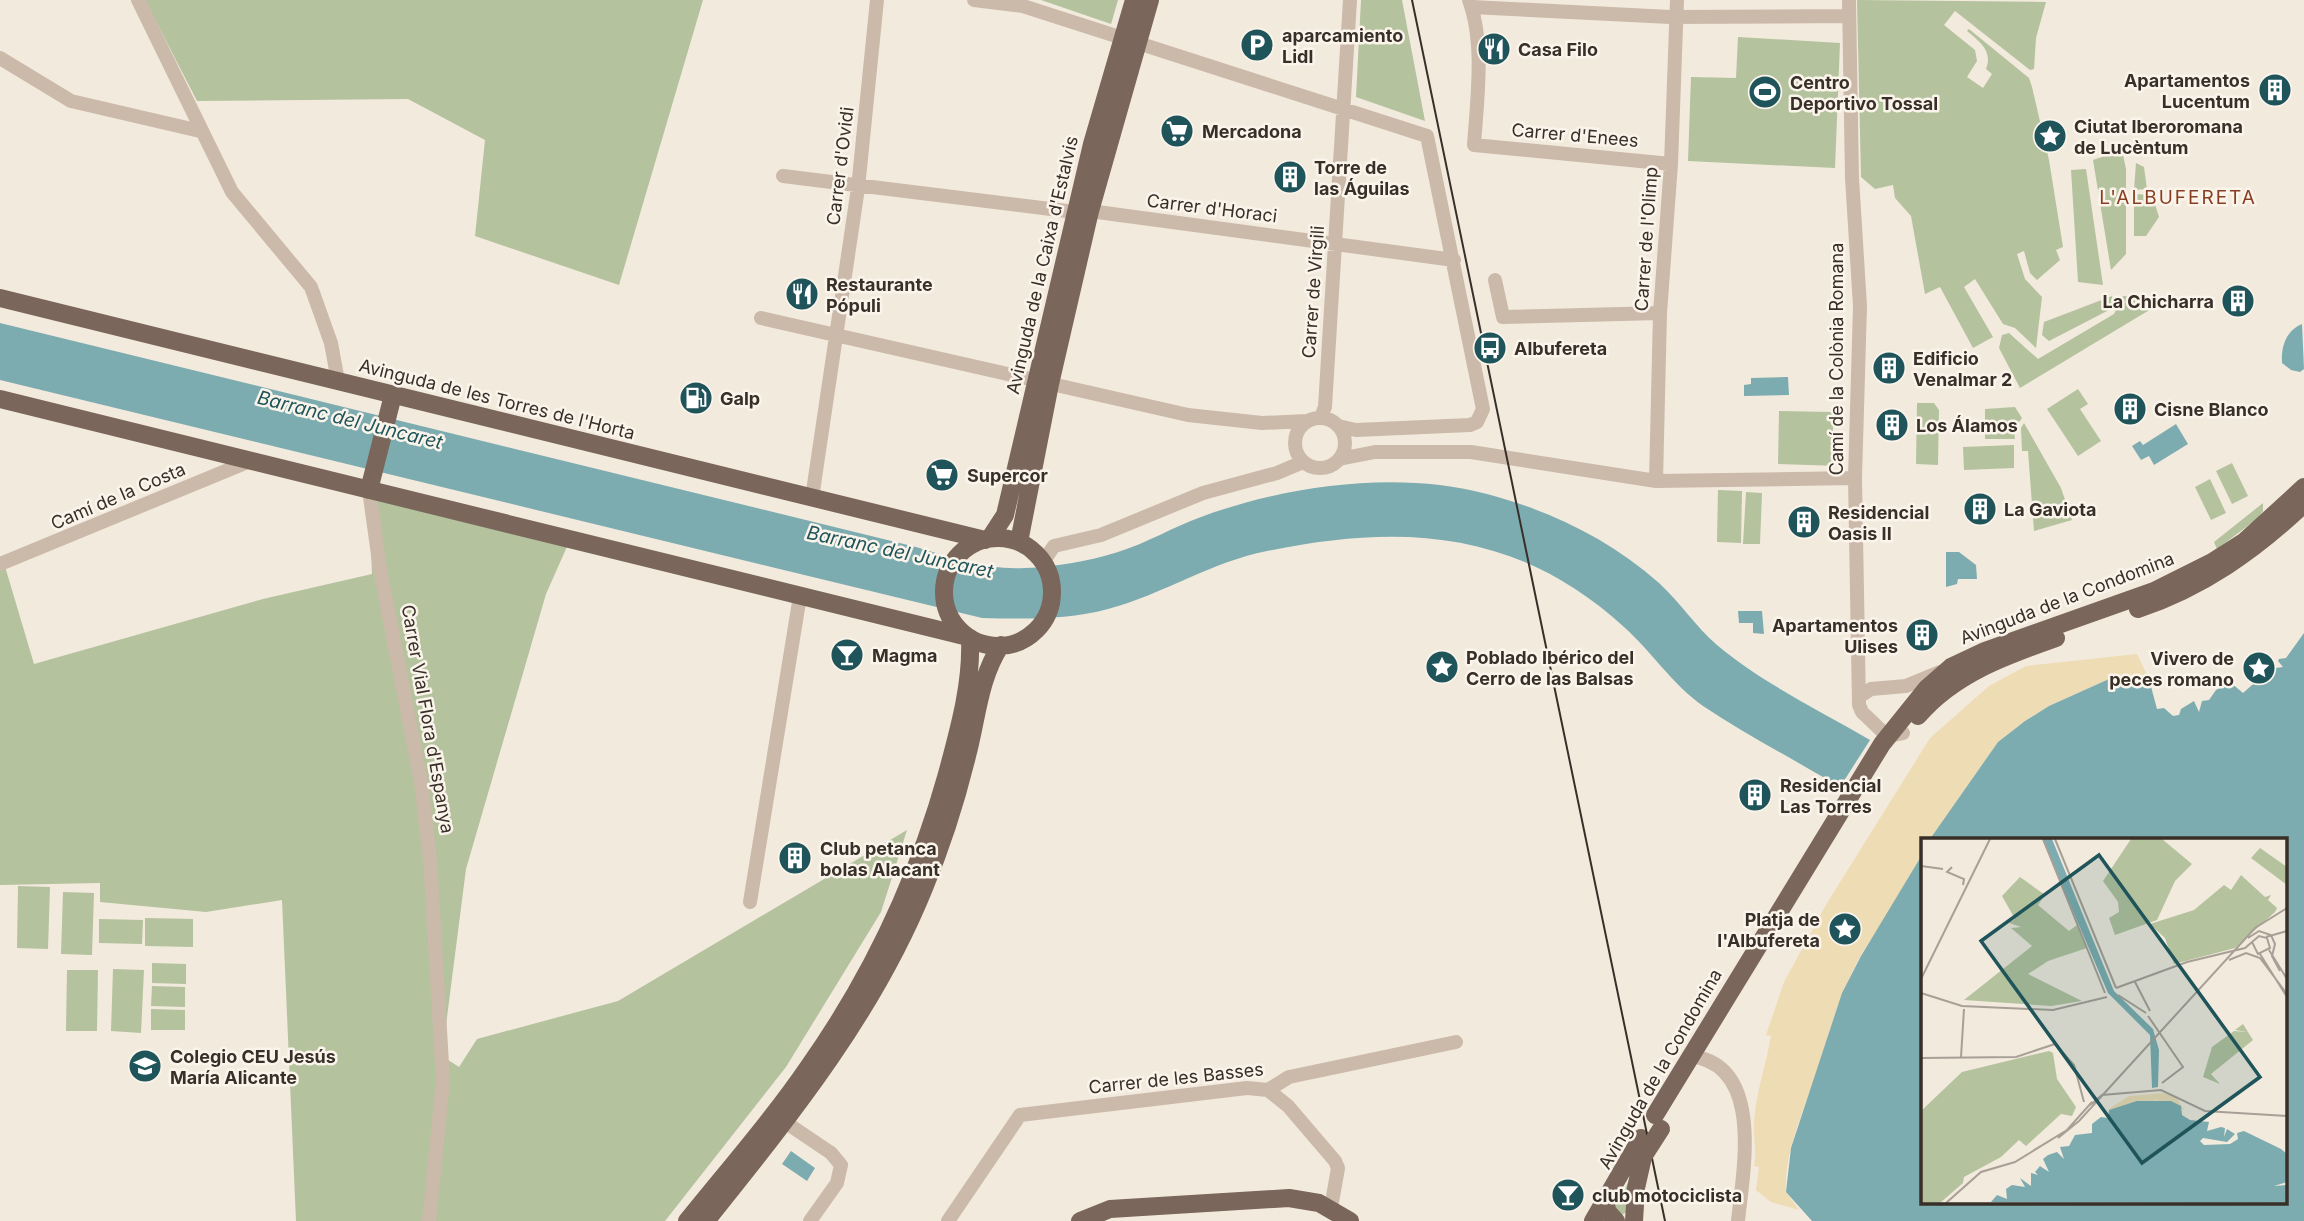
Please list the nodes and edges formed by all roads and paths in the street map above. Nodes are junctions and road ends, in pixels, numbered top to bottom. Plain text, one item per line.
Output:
1 (138, 0) edge
2 (877, 0) edge
3 (974, 0) edge
4 (1134, 0) edge
5 (1150, 0) edge
6 (1350, 0) edge
7 (1677, 0) edge
8 (1849, 0) edge
9 (1470, 4) edge
10 (1849, 16) junction
11 (1676, 17) junction
12 (1129, 40) junction
13 (0, 58) edge
14 (1344, 109) junction
15 (200, 131) junction
16 (1671, 164) junction
17 (783, 176) dead end
18 (858, 188) junction
19 (1083, 212) junction
20 (1336, 243) junction
21 (1454, 260) junction
22 (1495, 280) dead end
23 (0, 298) edge
24 (1660, 313) junction
25 (761, 318) dead end
26 (837, 335) junction
27 (338, 381) junction
28 (1043, 382) junction
29 (393, 395) junction
30 (0, 399) edge
31 (1314, 419) junction
32 (1338, 426) junction
33 (1345, 440) junction
34 (1375, 452) junction
35 (1339, 459) junction
36 (250, 461) junction
37 (1304, 461) junction
38 (1855, 478) junction
39 (1656, 481) junction
40 (372, 482) junction
41 (2304, 486) edge
42 (811, 498) junction
43 (2304, 505) edge
44 (987, 539) junction
45 (1019, 542) junction
46 (1043, 562) junction
47 (0, 564) edge
48 (800, 596) junction
49 (969, 637) junction
50 (1001, 645) junction
51 (1951, 667) junction
52 (1865, 693) junction
53 (1891, 741) junction
54 (750, 902) dead end
55 (1456, 1042) dead end
56 (1695, 1057) junction
57 (1268, 1090) junction
58 (785, 1122) junction
59 (1658, 1122) junction
60 (1606, 1202) junction
61 (1331, 1208) junction
62 (1632, 1219) edge
63 (429, 1221) edge
64 (687, 1221) edge
65 (706, 1221) edge
66 (810, 1221) edge
67 (948, 1221) edge
68 (1080, 1221) edge
69 (1350, 1221) edge
70 (1593, 1221) edge
71 (1616, 1221) edge
72 (1738, 1221) edge

1 - 15 street
2 - 18 street, Carrer d'Ovidi
3 - 12 street
4 - 12 main road, Avinguda de la Caixa d'Estalvis
5 - 12 main road, Avinguda de la Caixa d'Estalvis
6 - 14 street, Carrer de Virgili
7 - 11 street, Carrer de l'Olimp
8 - 10 street, Camí de la Colònia Romana
9 - 11 street
9 - 16 street, Carrer d'Enees
10 - 11 street
10 - 38 street, Camí de la Colònia Romana
11 - 16 street, Carrer de l'Olimp
12 - 14 street
12 - 19 main road, Avinguda de la Caixa d'Estalvis
13 - 15 street
14 - 20 street, Carrer de Virgili
14 - 21 street
15 - 27 street
16 - 24 street, Carrer de l'Olimp
17 - 18 street, Carrer d'Horaci
18 - 19 street, Carrer d'Horaci
18 - 26 street, Carrer d'Ovidi
19 - 20 street, Carrer d'Horaci
19 - 28 main road, Avinguda de la Caixa d'Estalvis
20 - 21 street, Carrer d'Horaci
20 - 31 street, Carrer de Virgili
21 - 32 street
22 - 24 street
23 - 27 main road, Avinguda de les Torres de l'Horta
24 - 39 street, Carrer de l'Olimp
25 - 26 street
26 - 28 street
26 - 42 street
27 - 29 main road, Avinguda de les Torres de l'Horta
28 - 31 street
28 - 44 main road, Avinguda de la Caixa d'Estalvis
28 - 45 main road, Avinguda de la Caixa d'Estalvis
29 - 40 main road, Carrer Vial Flora d'Espanya
29 - 42 main road, Avinguda de les Torres de l'Horta
30 - 36 main road
31 - 32 street
31 - 37 street
32 - 33 street
33 - 34 street
33 - 35 street
34 - 35 street
34 - 39 street
35 - 37 street
36 - 40 main road
36 - 47 street, Camí de la Costa
37 - 46 street
38 - 39 street
38 - 52 street, Camí de la Colònia Romana
40 - 48 main road
40 - 63 street, Carrer Vial Flora d'Espanya
41 - 51 main road, Avinguda de la Condomina
42 - 44 main road, Avinguda de les Torres de l'Horta
43 - 53 main road, Avinguda de la Condomina
44 - 45 main road
44 - 49 main road
45 - 46 main road
46 - 50 main road
48 - 49 main road
48 - 54 street
49 - 50 main road
49 - 64 main road
50 - 58 main road
51 - 52 street
51 - 53 main road, Avinguda de la Condomina
52 - 53 street
53 - 56 main road, Avinguda de la Condomina
55 - 57 street, Carrer de les Basses
56 - 59 main road, Avinguda de la Condomina
56 - 72 street
57 - 61 street
57 - 67 street, Carrer de les Basses
58 - 65 main road
58 - 66 street
59 - 60 main road, Avinguda de la Condomina
59 - 62 main road, Avinguda de la Condomina, bridge
60 - 70 main road, Avinguda de la Condomina
60 - 71 main road
61 - 68 main road
61 - 69 main road

